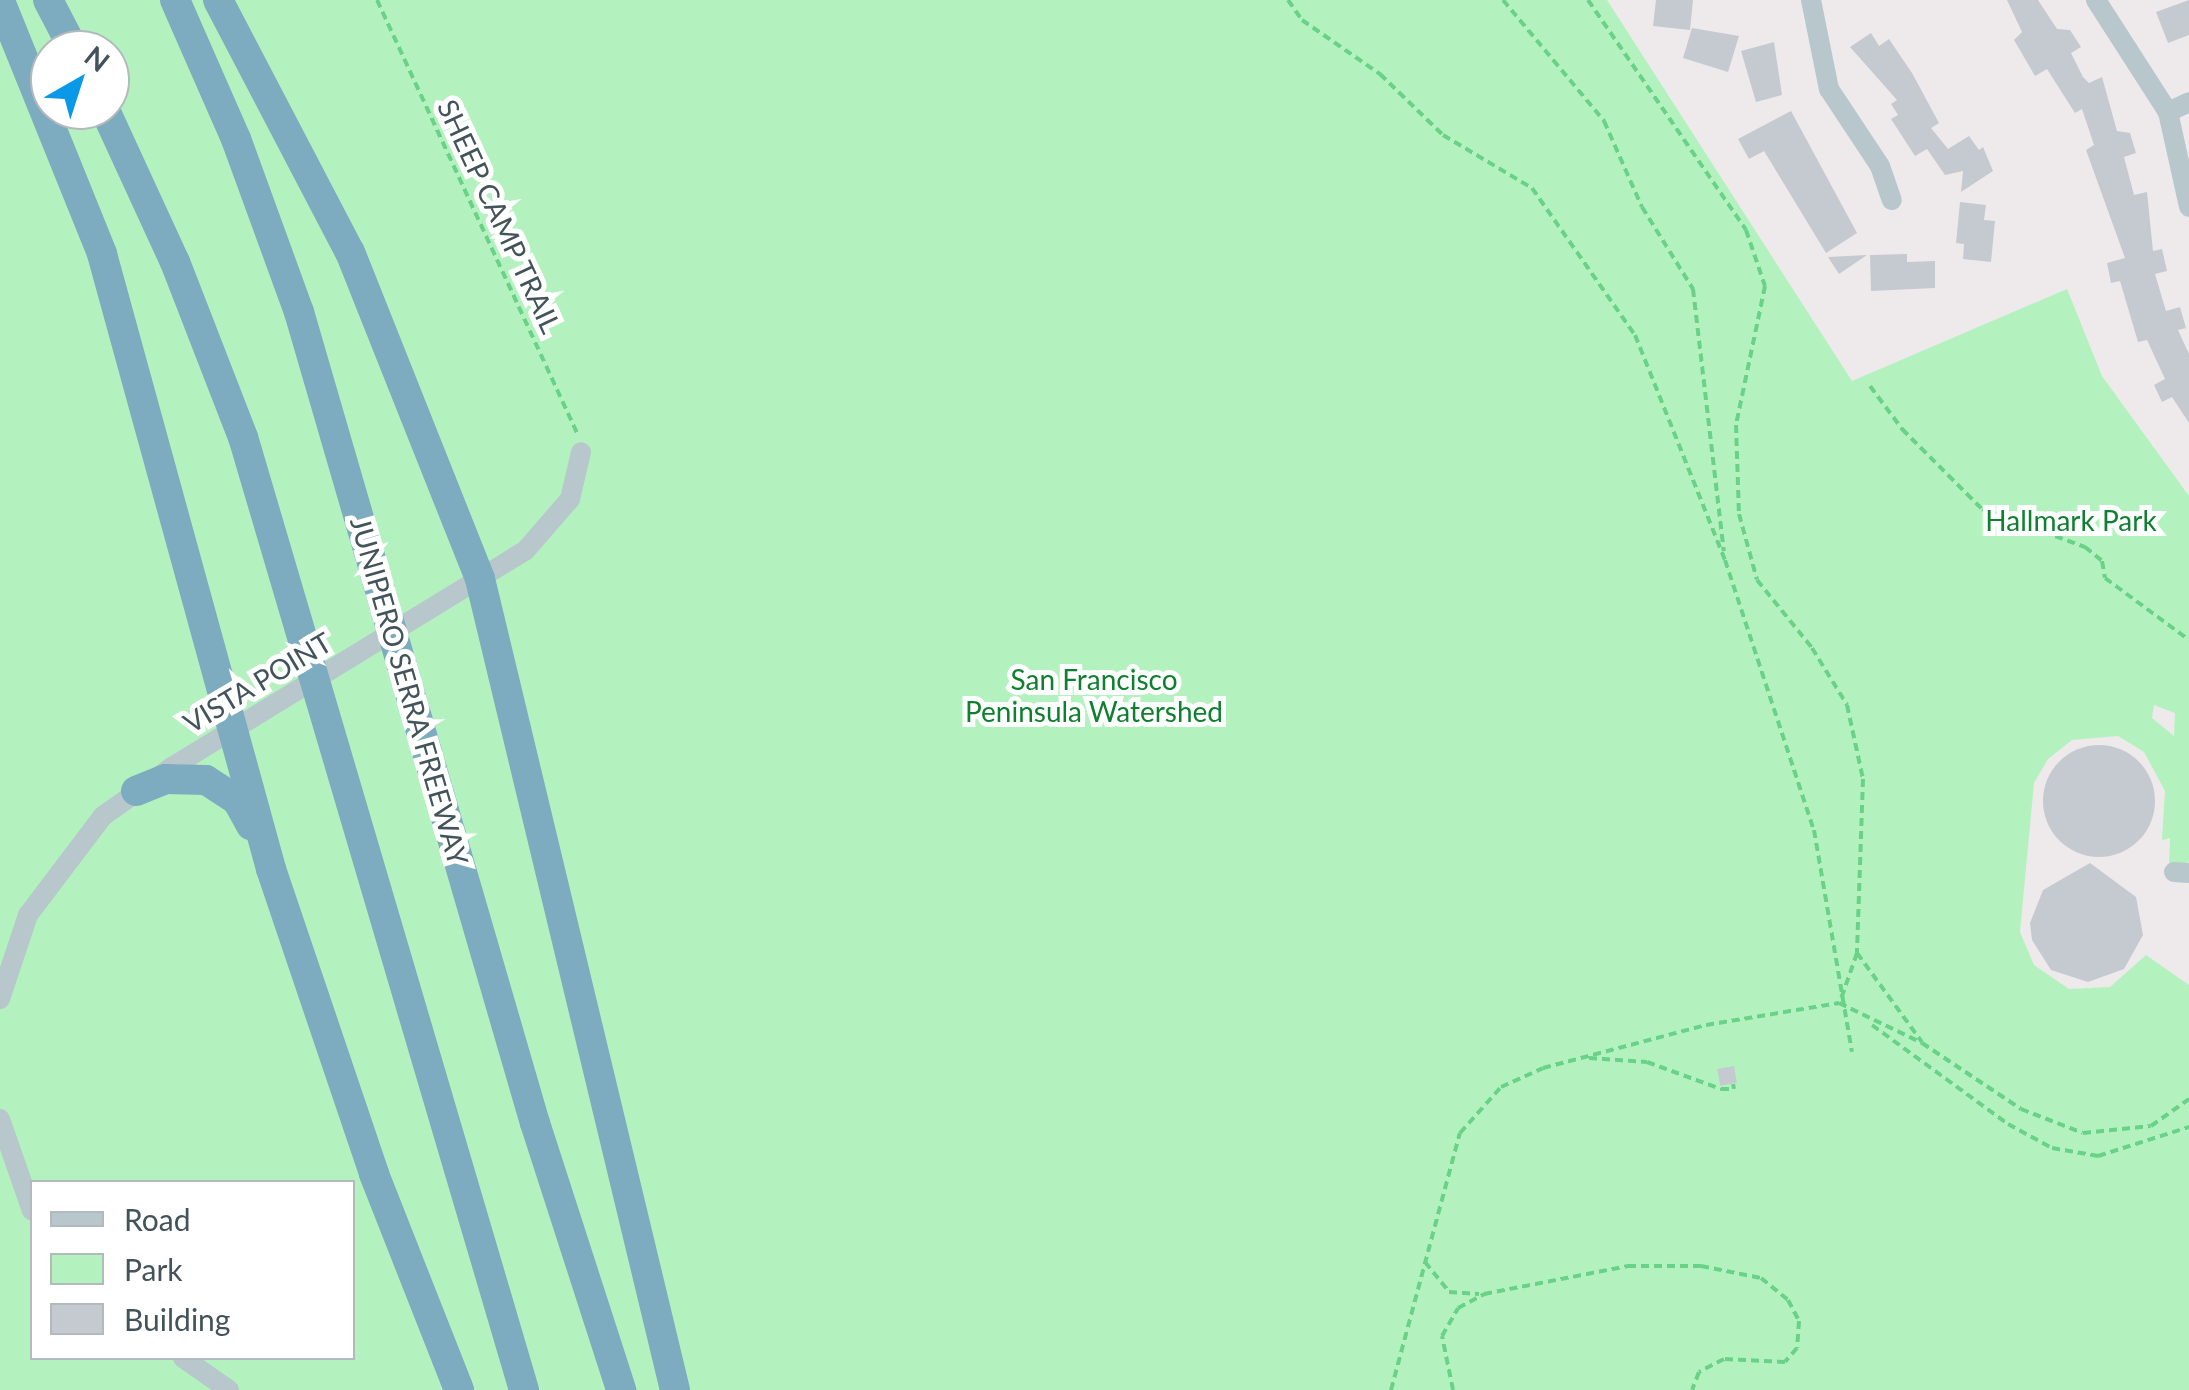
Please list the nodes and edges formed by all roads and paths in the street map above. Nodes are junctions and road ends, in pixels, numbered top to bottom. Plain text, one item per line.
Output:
1 (48, 0) edge
2 (175, 0) edge
3 (218, 0) edge
4 (377, 0) edge
5 (1288, 0) edge
6 (1504, 0) edge
7 (1588, 0) edge
8 (1812, 0) edge
9 (2096, 0) edge
10 (0, 1) edge
11 (64, 30) edge
12 (2189, 102) edge
13 (2168, 112) junction
14 (113, 130) edge
15 (1892, 200) dead end
16 (2189, 207) edge
17 (1870, 386) dead end
18 (581, 452) joint
19 (1725, 560) junction
20 (480, 579) junction
21 (2189, 640) edge
22 (235, 728) junction
23 (136, 791) junction
24 (271, 869) junction
25 (1857, 954) junction
26 (0, 999) edge
27 (1839, 1004) junction
28 (1868, 1022) junction
29 (1922, 1043) junction
30 (1852, 1052) dead end
31 (1584, 1058) junction
32 (1733, 1084) dead end
33 (2189, 1099) edge
34 (0, 1119) edge
35 (2189, 1127) edge
36 (30, 1205) edge
37 (1424, 1259) junction
38 (1484, 1294) junction
39 (186, 1360) edge
40 (229, 1390) edge
41 (458, 1390) edge
42 (524, 1390) edge
43 (621, 1390) edge
44 (675, 1390) edge
45 (1391, 1390) edge
46 (1453, 1390) edge
47 (1692, 1390) edge

1 - 11 highway
2 - 43 highway, JUNIPERO SERRA FREEWAY
3 - 20 highway
4 - 18 path, SHEEP CAMP TRAIL
5 - 19 path
6 - 19 path
7 - 25 path
8 - 15 street
9 - 13 street
10 - 22 highway
12 - 13 street
13 - 16 street
14 - 42 highway
17 - 21 path
18 - 20 street, VISTA POINT
19 - 27 path
20 - 22 street, VISTA POINT
20 - 44 highway
22 - 23 street, VISTA POINT
22 - 24 highway
23 - 24 highway
23 - 26 street, VISTA POINT
24 - 41 highway
25 - 27 path
25 - 29 path
27 - 28 path
27 - 30 path
27 - 31 path
28 - 29 path
28 - 35 path
29 - 33 path
31 - 32 path
31 - 37 path
34 - 36 street
37 - 38 path
37 - 45 path
38 - 46 path
38 - 47 path
39 - 40 street

